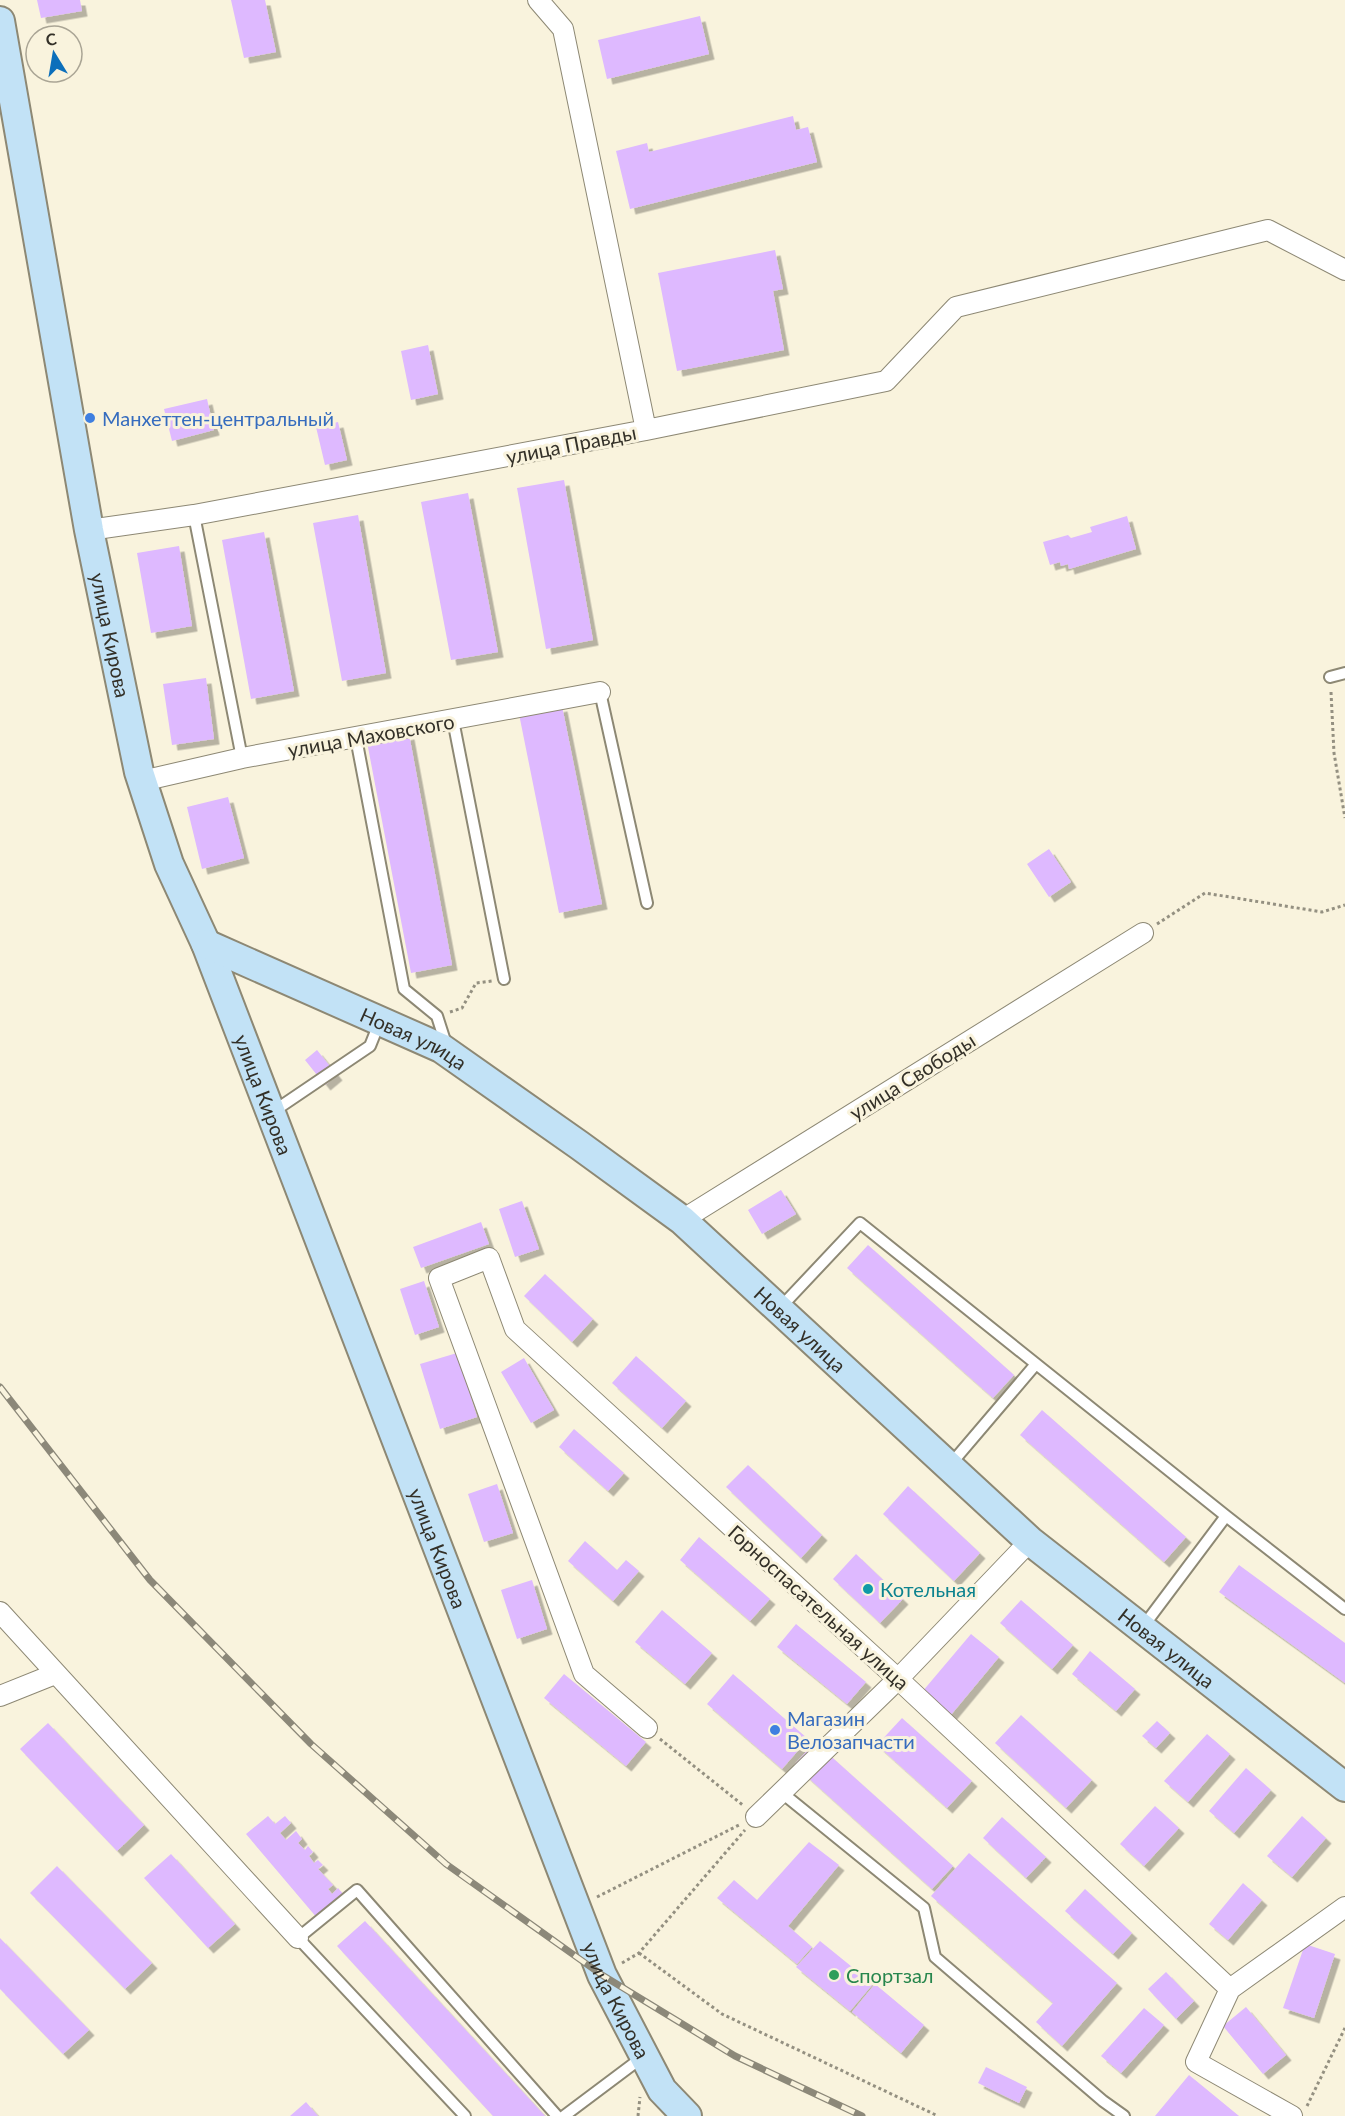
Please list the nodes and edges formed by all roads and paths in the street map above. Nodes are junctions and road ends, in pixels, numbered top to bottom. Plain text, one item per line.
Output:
1 (538, 0) edge
2 (0, 21) edge
3 (1345, 270) edge
4 (646, 430) junction
5 (194, 515) junction
6 (89, 530) junction
7 (1345, 673) edge
8 (1330, 677) joint
9 (600, 692) joint
10 (453, 720) junction
11 (356, 738) junction
12 (242, 758) junction
13 (142, 781) junction
14 (1345, 818) edge
15 (646, 903) dead end
16 (1345, 905) edge
17 (1143, 933) joint
18 (206, 944) junction
19 (504, 979) joint
20 (437, 1016) junction
21 (380, 1021) junction
22 (441, 1048) junction
23 (271, 1113) junction
24 (682, 1220) junction
25 (778, 1310) junction
26 (1036, 1364) junction
27 (948, 1467) junction
28 (1226, 1516) junction
29 (1030, 1541) junction
30 (1345, 1608) edge
31 (0, 1612) edge
32 (1142, 1629) junction
33 (55, 1674) junction
34 (898, 1679) junction
35 (0, 1696) edge
36 (647, 1728) joint
37 (1345, 1787) edge
38 (781, 1792) junction
39 (756, 1816) junction
40 (1345, 1907) edge
41 (576, 1908) junction
42 (298, 1938) junction
43 (639, 1953) junction
44 (603, 1976) junction
45 (1230, 1989) junction
46 (1345, 2028) edge
47 (644, 2056) junction
48 (1300, 2111) edge
49 (465, 2116) edge
50 (557, 2116) edge
51 (564, 2116) edge
52 (687, 2116) edge
53 (938, 2116) edge
54 (1124, 2116) edge

1 - 4 street, улица Правды
2 - 6 main road, улица Кирова
3 - 4 street
4 - 5 street, улица Правды
5 - 6 street, улица Правды
5 - 12 lane
6 - 13 main road, улица Кирова
7 - 8 lane
8 - 14 path
9 - 10 street, улица Маховского
9 - 15 lane
10 - 11 street, улица Маховского
10 - 19 lane
11 - 12 street, улица Маховского
11 - 20 lane
12 - 13 street, улица Маховского
13 - 18 main road, улица Кирова
16 - 17 path
17 - 24 street, улица Свободы
18 - 21 main road, Новая улица
18 - 23 main road, улица Кирова
19 - 20 path
20 - 22 lane
21 - 22 main road, Новая улица
21 - 23 lane
22 - 24 main road, Новая улица
23 - 41 main road, улица Кирова
24 - 25 main road, Новая улица
25 - 26 lane
25 - 27 main road, Новая улица
26 - 27 lane
26 - 28 lane
27 - 29 main road, Новая улица
28 - 30 lane
28 - 32 lane
29 - 32 main road, Новая улица
29 - 34 street
31 - 33 street
32 - 37 main road, Новая улица
33 - 35 street
33 - 42 street
34 - 36 street, Горноспасательная улица
34 - 38 street
34 - 45 street, Горноспасательная улица
36 - 39 path
38 - 39 street
38 - 54 lane
39 - 41 path
39 - 43 path
40 - 45 street
41 - 44 main road, улица Кирова
42 - 49 lane
42 - 50 lane
43 - 44 path
43 - 53 path
44 - 47 main road, улица Кирова
45 - 48 street
46 - 48 path
47 - 51 lane
47 - 52 main road, улица Кирова

